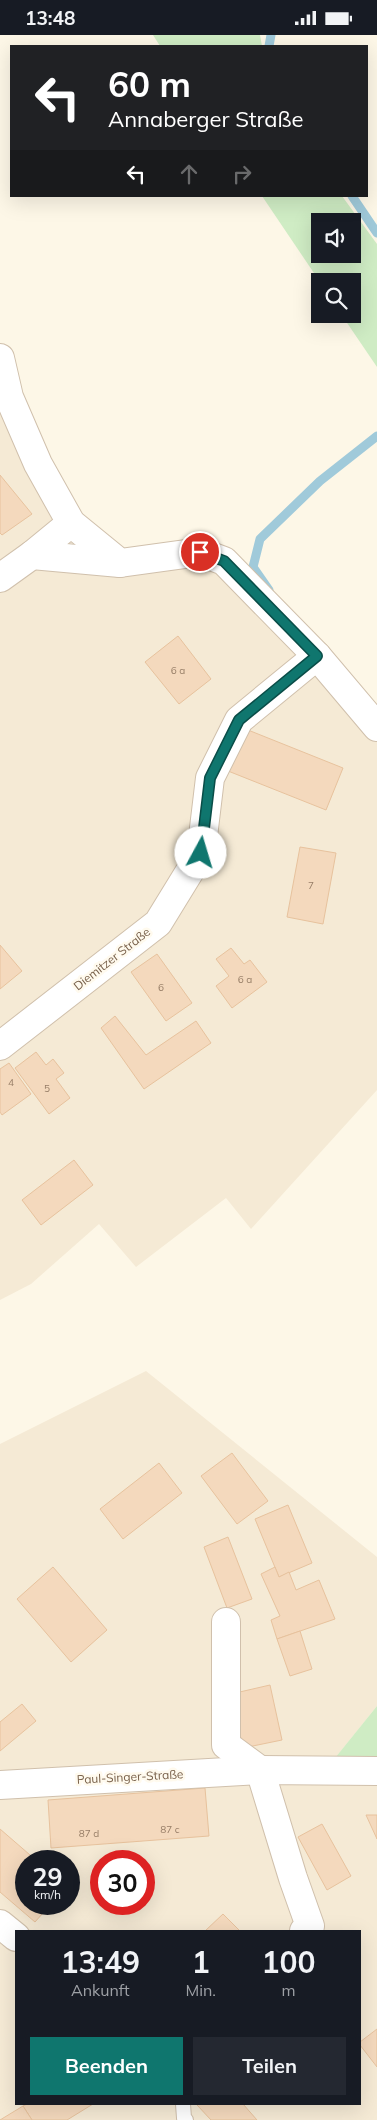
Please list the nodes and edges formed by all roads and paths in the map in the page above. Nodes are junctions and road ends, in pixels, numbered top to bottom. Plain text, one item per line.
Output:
1 (0, 358) edge
2 (71, 523) junction
3 (32, 555) junction
4 (120, 563) junction
5 (0, 578) edge
6 (317, 656) junction
7 (377, 727) edge
8 (0, 1046) edge
9 (226, 1622) dead end
10 (260, 1770) junction
11 (377, 1771) edge
12 (0, 1785) edge
13 (0, 1924) edge
14 (305, 1930) edge
15 (15, 1936) edge
16 (183, 2105) edge
17 (186, 2120) edge

1 - 2 street
2 - 3 street
2 - 4 street
3 - 4 street
3 - 5 street
4 - 6 street
6 - 7 street
6 - 8 street, Diemitzer Straße
9 - 10 street
10 - 11 street, Paul-Singer-Straße
10 - 12 street, Paul-Singer-Straße
10 - 14 street
13 - 15 street
16 - 17 lane

